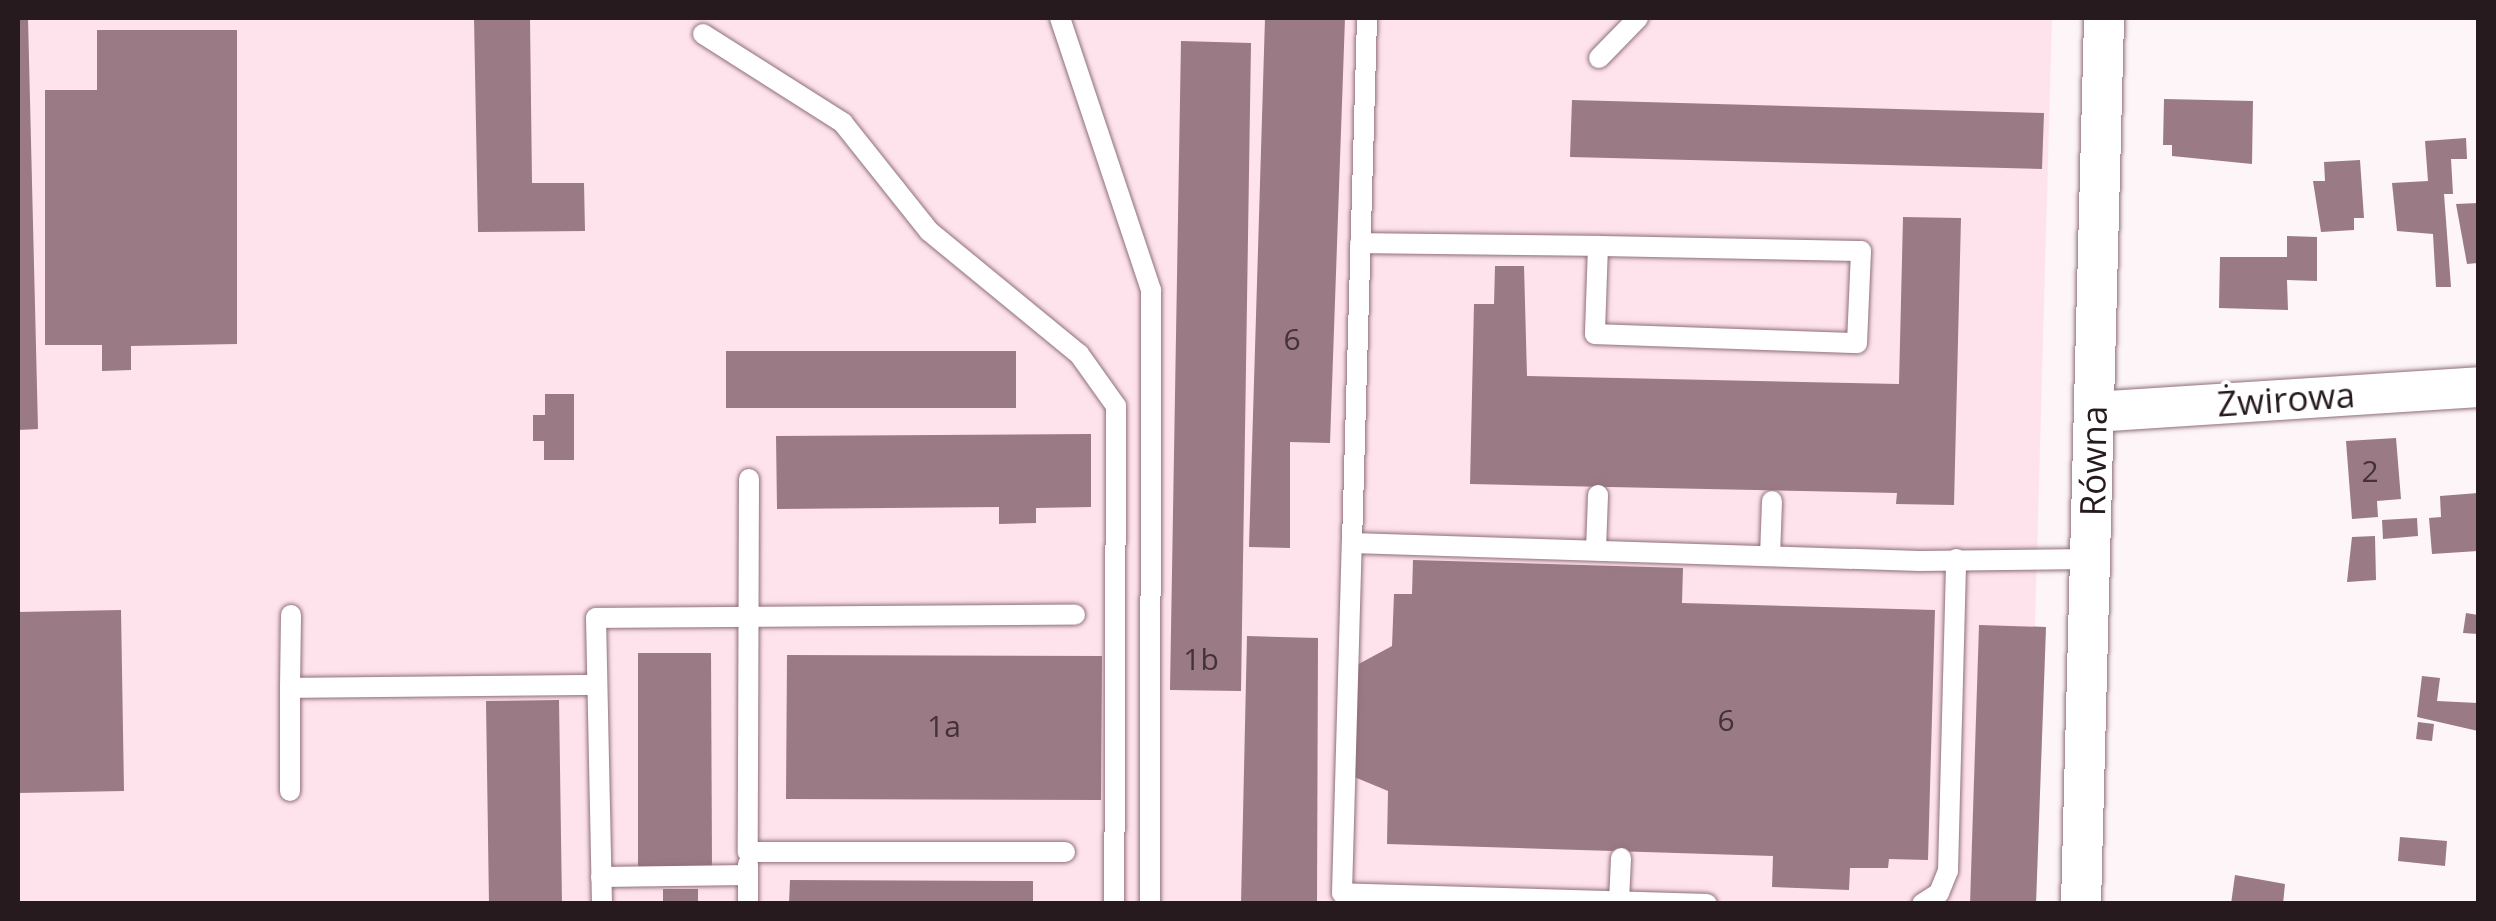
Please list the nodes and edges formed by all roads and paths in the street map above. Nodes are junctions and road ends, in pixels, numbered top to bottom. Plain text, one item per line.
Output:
1 (1060, 18) edge
2 (1367, 18) edge
3 (1638, 18) edge
4 (2104, 18) edge
5 (703, 34) dead end
6 (1599, 58) dead end
7 (1360, 243) junction
8 (1598, 246) junction
9 (2478, 387) edge
10 (2094, 412) junction
11 (749, 479) dead end
12 (1598, 495) dead end
13 (1772, 501) dead end
14 (1352, 543) junction
15 (1596, 550) junction
16 (1770, 556) junction
17 (1956, 559) junction
18 (2090, 559) junction
19 (290, 615) dead end
20 (1075, 615) dead end
21 (748, 617) junction
22 (597, 686) junction
23 (290, 688) junction
24 (290, 791) dead end
25 (748, 852) junction
26 (1064, 852) dead end
27 (1620, 858) dead end
28 (748, 875) junction
29 (601, 877) junction
30 (1619, 901) junction
31 (602, 904) edge
32 (748, 904) edge
33 (1114, 904) edge
34 (1150, 904) edge
35 (1707, 904) edge
36 (1922, 904) edge
37 (2081, 904) edge

1 - 34 lane
2 - 7 lane
3 - 6 lane
4 - 10 street, Równa
5 - 33 lane
7 - 8 lane
7 - 14 lane
8 - 8 lane
9 - 10 street, Żwirowa
10 - 18 street, Równa
11 - 21 lane
12 - 15 lane
13 - 16 lane
14 - 15 lane
14 - 30 lane
15 - 16 lane
16 - 17 lane
17 - 18 lane
17 - 36 lane
18 - 37 street, Równa
19 - 23 lane
20 - 21 lane
21 - 22 lane
21 - 25 lane
22 - 23 lane
22 - 29 lane
23 - 24 lane
25 - 26 lane
25 - 28 lane
27 - 30 lane
28 - 29 lane
28 - 32 lane
29 - 31 lane
30 - 35 lane

